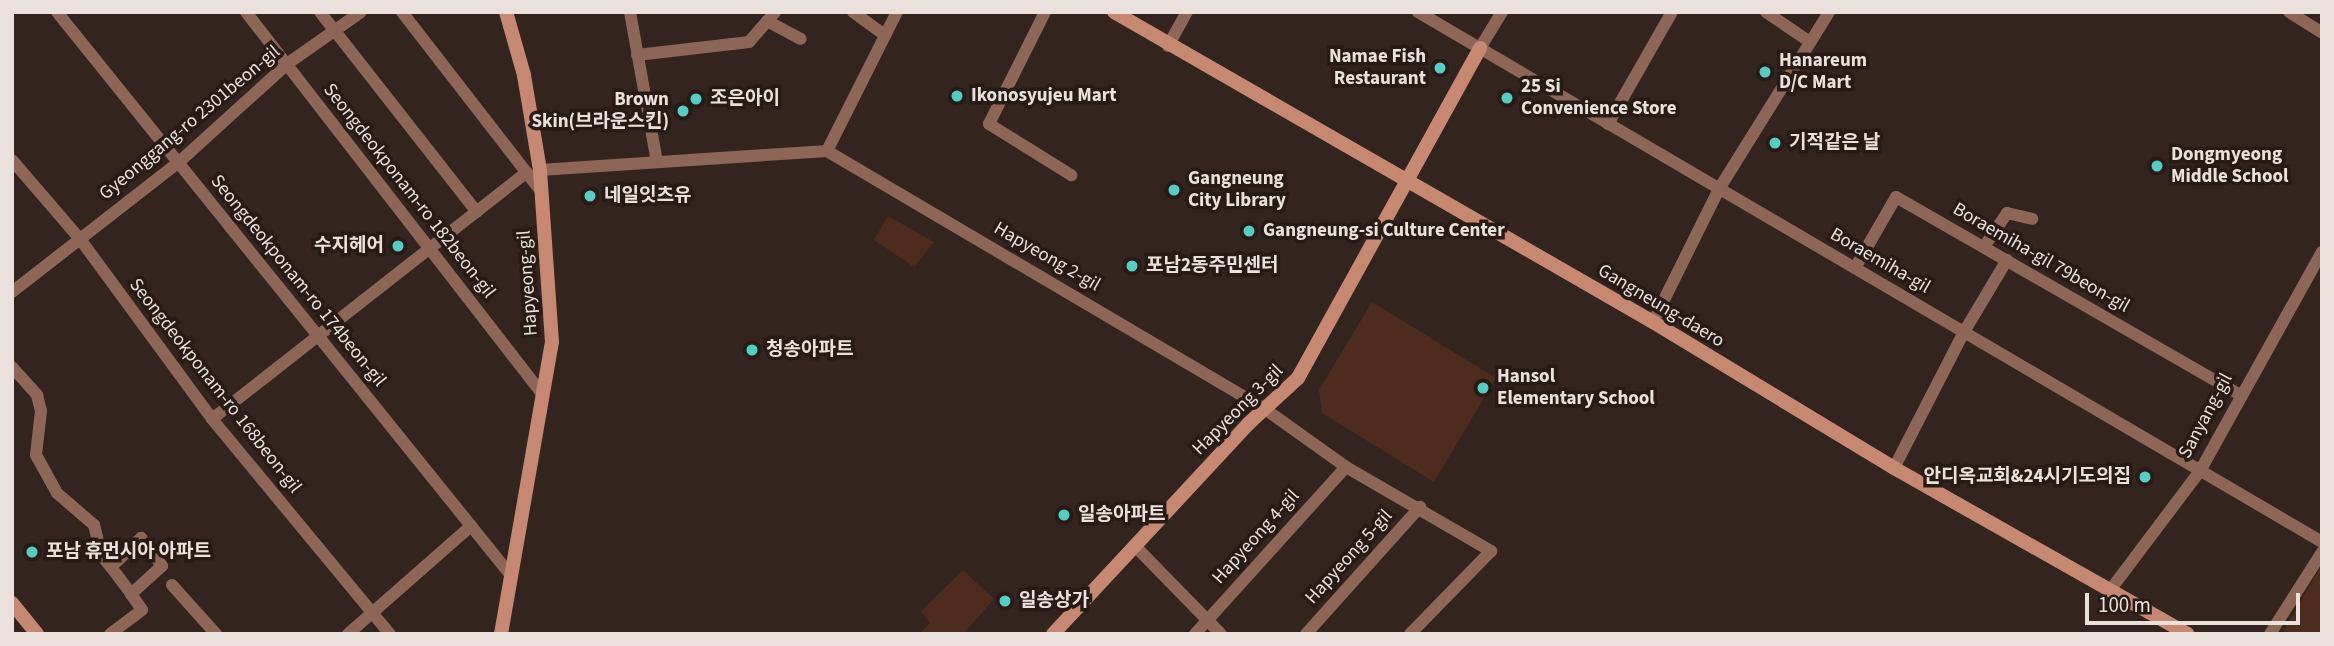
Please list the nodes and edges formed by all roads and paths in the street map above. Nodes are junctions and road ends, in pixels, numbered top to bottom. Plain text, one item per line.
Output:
1 (57, 12) edge
2 (246, 12) edge
3 (320, 12) edge
4 (361, 12) edge
5 (402, 12) edge
6 (506, 12) edge
7 (630, 12) edge
8 (853, 12) edge
9 (897, 12) edge
10 (1045, 12) edge
11 (1114, 12) edge
12 (1187, 12) edge
13 (1502, 12) edge
14 (1672, 12) edge
15 (1766, 12) edge
16 (1829, 12) edge
17 (2289, 12) edge
18 (1423, 13) edge
19 (771, 17) edge
20 (334, 31) junction
21 (2322, 33) edge
22 (885, 35) junction
23 (802, 39) dead end
24 (1810, 42) junction
25 (1168, 46) junction
26 (1480, 48) junction
27 (637, 55) junction
28 (287, 64) junction
29 (1608, 124) junction
30 (827, 151) junction
31 (12, 160) edge
32 (657, 162) junction
33 (178, 163) junction
34 (533, 171) junction
35 (1071, 175) dead end
36 (1408, 183) junction
37 (1719, 189) junction
38 (477, 212) junction
39 (2032, 219) dead end
40 (79, 240) junction
41 (1984, 247) junction
42 (431, 250) junction
43 (2322, 252) edge
44 (2007, 260) junction
45 (1855, 268) junction
46 (12, 292) edge
47 (1653, 322) junction
48 (1964, 332) junction
49 (318, 336) junction
50 (12, 367) edge
51 (542, 393) junction
52 (2239, 394) junction
53 (1265, 409) junction
54 (212, 419) junction
55 (1346, 467) junction
56 (1894, 468) junction
57 (2200, 471) junction
58 (1420, 507) junction
59 (471, 526) junction
60 (2322, 542) edge
61 (1135, 546) junction
62 (2322, 552) edge
63 (111, 567) junction
64 (509, 573) junction
65 (172, 585) dead end
66 (2111, 589) junction
67 (131, 594) junction
68 (12, 603) edge
69 (373, 613) junction
70 (1208, 620) junction
71 (37, 634) edge
72 (110, 634) edge
73 (216, 634) edge
74 (348, 634) edge
75 (390, 634) edge
76 (501, 634) edge
77 (1053, 634) edge
78 (1195, 634) edge
79 (1221, 634) edge
80 (1306, 634) edge
81 (1410, 634) edge
82 (2187, 634) edge
83 (2270, 634) edge

1 - 33 street, Seongdeokponam-ro 174beon-gil
2 - 28 street, Seongdeokponam-ro 182beon-gil
3 - 20 street
4 - 20 street, Gyeonggang-ro 2301beon-gil
5 - 34 street
6 - 34 street, Hapyeong-gil
7 - 27 street
8 - 22 street
9 - 22 street
10 - 35 street
11 - 25 street, Gangneung-daero
12 - 25 street
13 - 26 street
14 - 29 street
15 - 24 street
16 - 24 street
17 - 21 street
18 - 26 street, Boraemiha-gil
19 - 23 street
19 - 27 street
20 - 28 street, Gyeonggang-ro 2301beon-gil
20 - 38 street
22 - 30 street
24 - 37 street
25 - 36 street, Gangneung-daero
26 - 29 street, Boraemiha-gil
26 - 36 street, Hapyeong 3-gil
27 - 32 street
28 - 33 street, Gyeonggang-ro 2301beon-gil
28 - 42 street, Seongdeokponam-ro 182beon-gil
29 - 37 street, Boraemiha-gil
30 - 32 street
30 - 53 street, Hapyeong 2-gil
31 - 40 street, Seongdeokponam-ro 168beon-gil
32 - 34 street
33 - 40 street, Gyeonggang-ro 2301beon-gil
33 - 49 street, Seongdeokponam-ro 174beon-gil
34 - 38 street
34 - 51 street, Hapyeong-gil
36 - 47 street, Gangneung-daero
36 - 53 street, Hapyeong 3-gil
37 - 45 street, Boraemiha-gil
37 - 47 street
38 - 42 street
39 - 41 street
40 - 46 street, Gyeonggang-ro 2301beon-gil
40 - 54 street, Seongdeokponam-ro 168beon-gil
41 - 44 street, Boraemiha-gil 79beon-gil
41 - 45 street, Boraemiha-gil 79beon-gil
42 - 49 street
42 - 51 street, Seongdeokponam-ro 182beon-gil
43 - 52 street, Sanyang-gil
44 - 48 street
44 - 52 street, Boraemiha-gil 79beon-gil
45 - 48 street, Boraemiha-gil
47 - 56 street, Gangneung-daero
48 - 56 street
48 - 57 street, Boraemiha-gil
49 - 54 street
49 - 59 street, Seongdeokponam-ro 174beon-gil
50 - 63 street
51 - 64 street, Hapyeong-gil
52 - 57 street, Sanyang-gil
53 - 55 street, Hapyeong 2-gil
53 - 61 street, Hapyeong 3-gil
54 - 69 street, Seongdeokponam-ro 168beon-gil
55 - 58 street, Hapyeong 2-gil
55 - 70 street, Hapyeong 4-gil
56 - 66 street, Gangneung-daero
57 - 60 street, Boraemiha-gil
57 - 66 street, Sanyang-gil
58 - 80 street, Hapyeong 5-gil
58 - 81 street, Hapyeong 2-gil
59 - 64 street, Seongdeokponam-ro 174beon-gil
59 - 69 street
61 - 70 street
61 - 77 street, Hapyeong 3-gil
62 - 83 street
63 - 67 street
63 - 67 street
64 - 76 street, Hapyeong-gil
65 - 73 street
66 - 82 street, Gangneung-daero
67 - 72 street
68 - 71 street
69 - 74 street
69 - 75 street, Seongdeokponam-ro 168beon-gil
70 - 78 street, Hapyeong 4-gil
70 - 79 street

